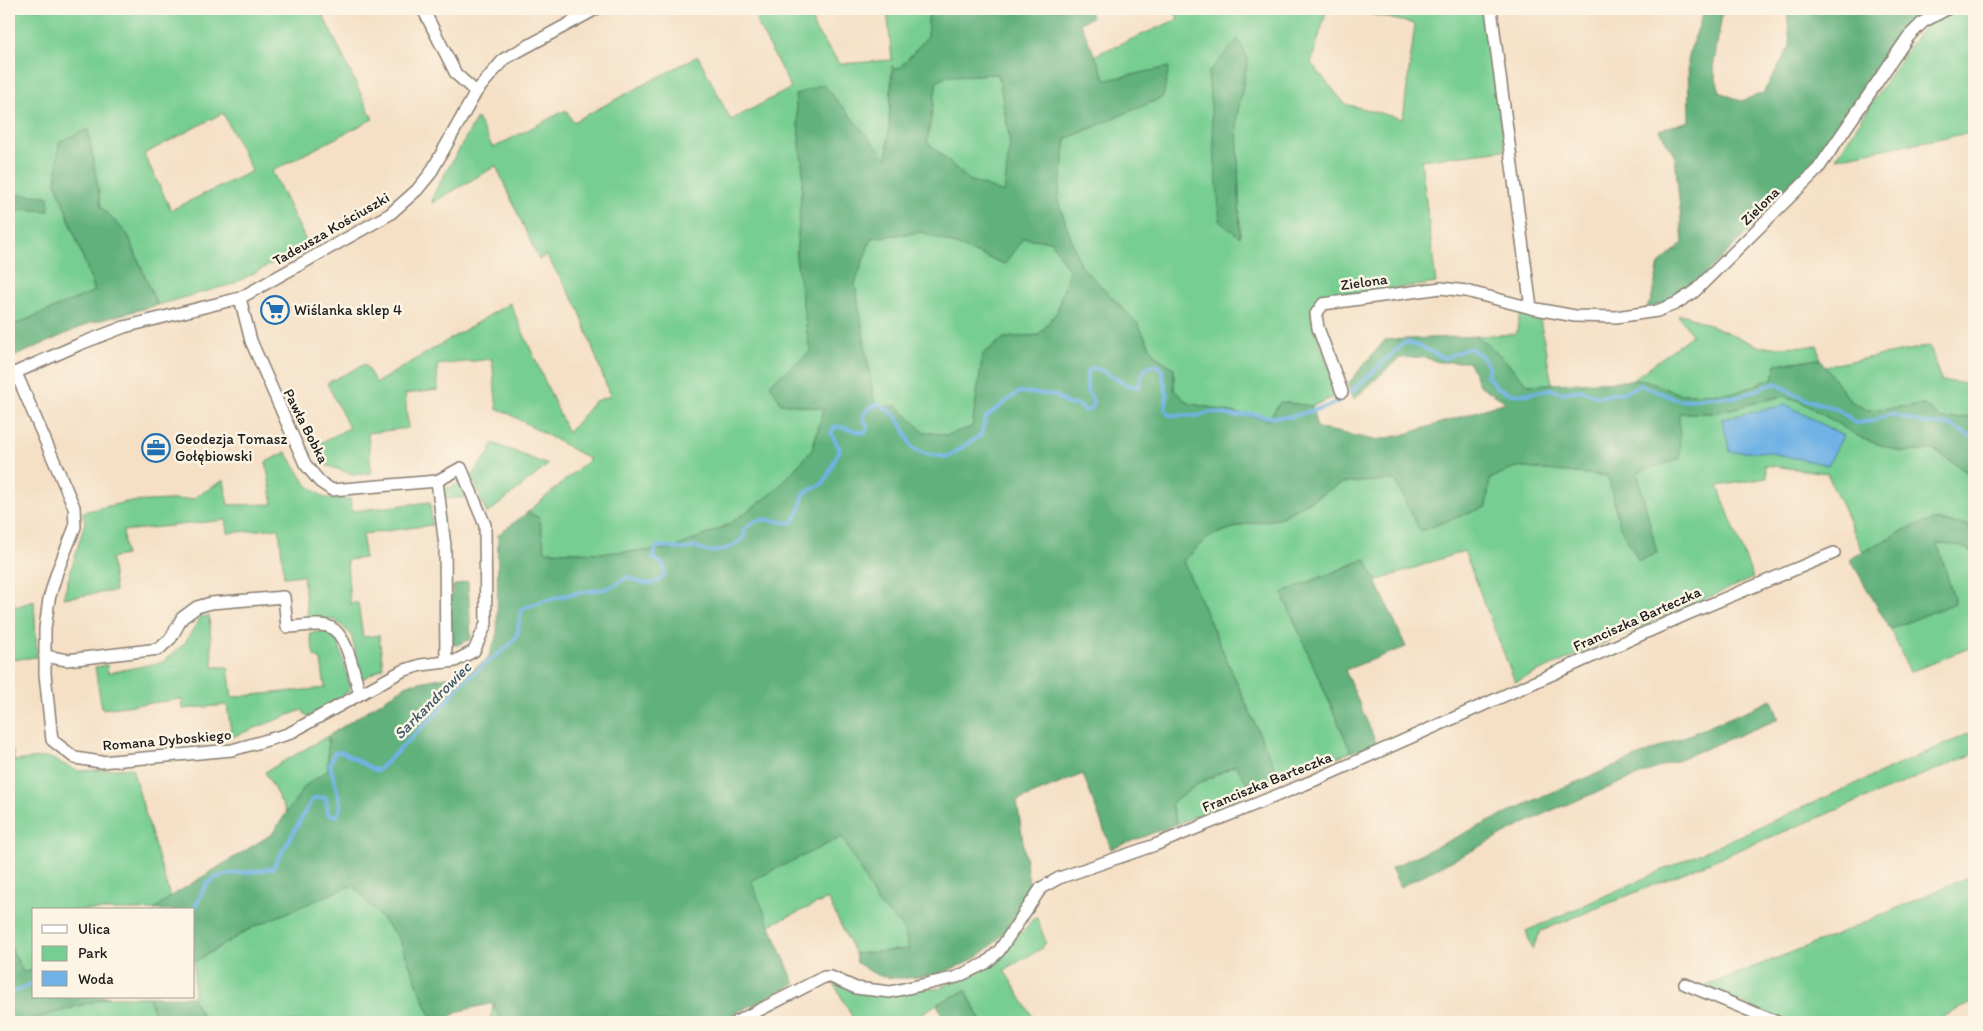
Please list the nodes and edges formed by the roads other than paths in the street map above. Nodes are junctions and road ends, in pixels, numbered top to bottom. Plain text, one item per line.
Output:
1 (423, 9) edge
2 (596, 9) edge
3 (1492, 9) edge
4 (1946, 9) edge
5 (476, 92) junction
6 (240, 298) junction
7 (1531, 308) junction
8 (12, 374) edge
9 (1342, 392) dead end
10 (461, 468) joint
11 (437, 481) junction
12 (1834, 553) dead end
13 (45, 656) junction
14 (446, 662) junction
15 (360, 694) junction
16 (1685, 984) dead end
17 (736, 1022) edge
18 (1777, 1022) edge

1 - 5 street
2 - 5 street, Tadeusza Kościuszki
3 - 7 street
4 - 7 street, Zielona
5 - 6 street, Tadeusza Kościuszki
6 - 8 street, Tadeusza Kościuszki
6 - 11 street, Pawła Bobka
7 - 9 street, Zielona
8 - 13 street, Romana Dyboskiego
10 - 11 street, Pawła Bobka
10 - 14 street, Romana Dyboskiego
11 - 14 street
12 - 17 street, Franciszka Barteczka
13 - 15 street
13 - 15 street, Romana Dyboskiego
14 - 15 street, Romana Dyboskiego
16 - 18 street

